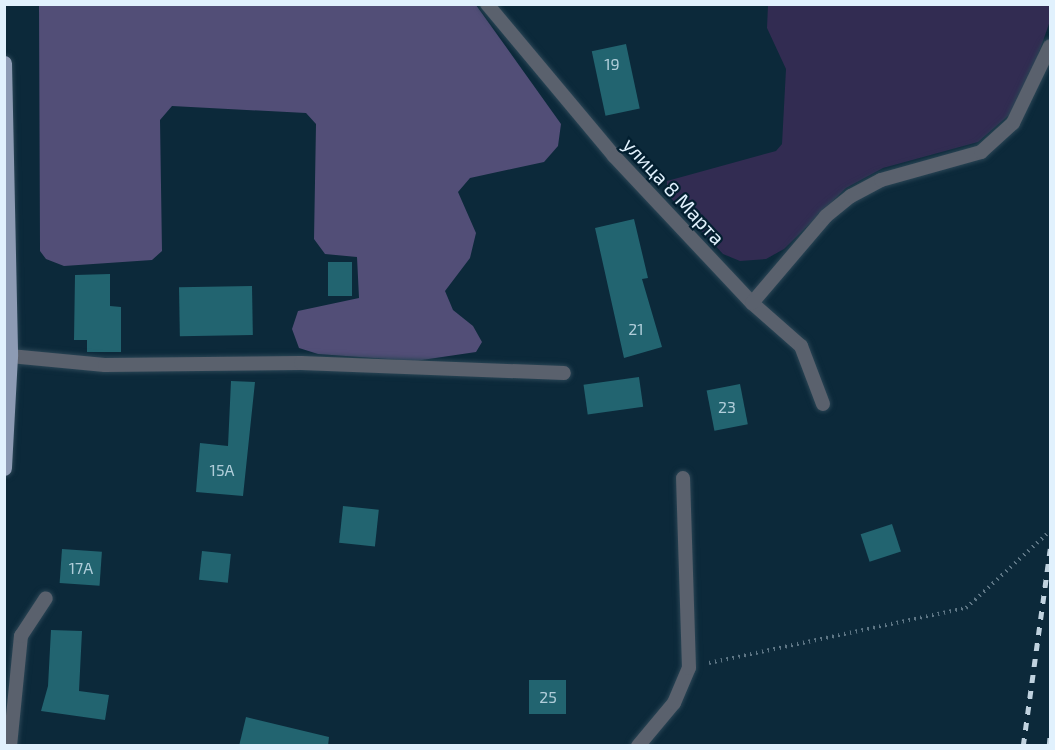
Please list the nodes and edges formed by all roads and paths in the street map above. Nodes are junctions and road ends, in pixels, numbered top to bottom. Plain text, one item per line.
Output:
1 (487, 4) edge
2 (1050, 46) edge
3 (4, 63) edge
4 (752, 303) junction
5 (10, 356) junction
6 (564, 374) dead end
7 (823, 404) dead end
8 (4, 468) edge
9 (683, 478) dead end
10 (1050, 531) edge
11 (46, 598) dead end
12 (689, 668) junction
13 (10, 746) edge
14 (638, 746) edge

1 - 4 lane, улица 8 Марта
2 - 4 lane
3 - 5 main road
4 - 7 lane, улица 8 Марта
5 - 6 lane
5 - 8 main road
9 - 12 lane
10 - 12 path
11 - 13 lane
12 - 14 lane

